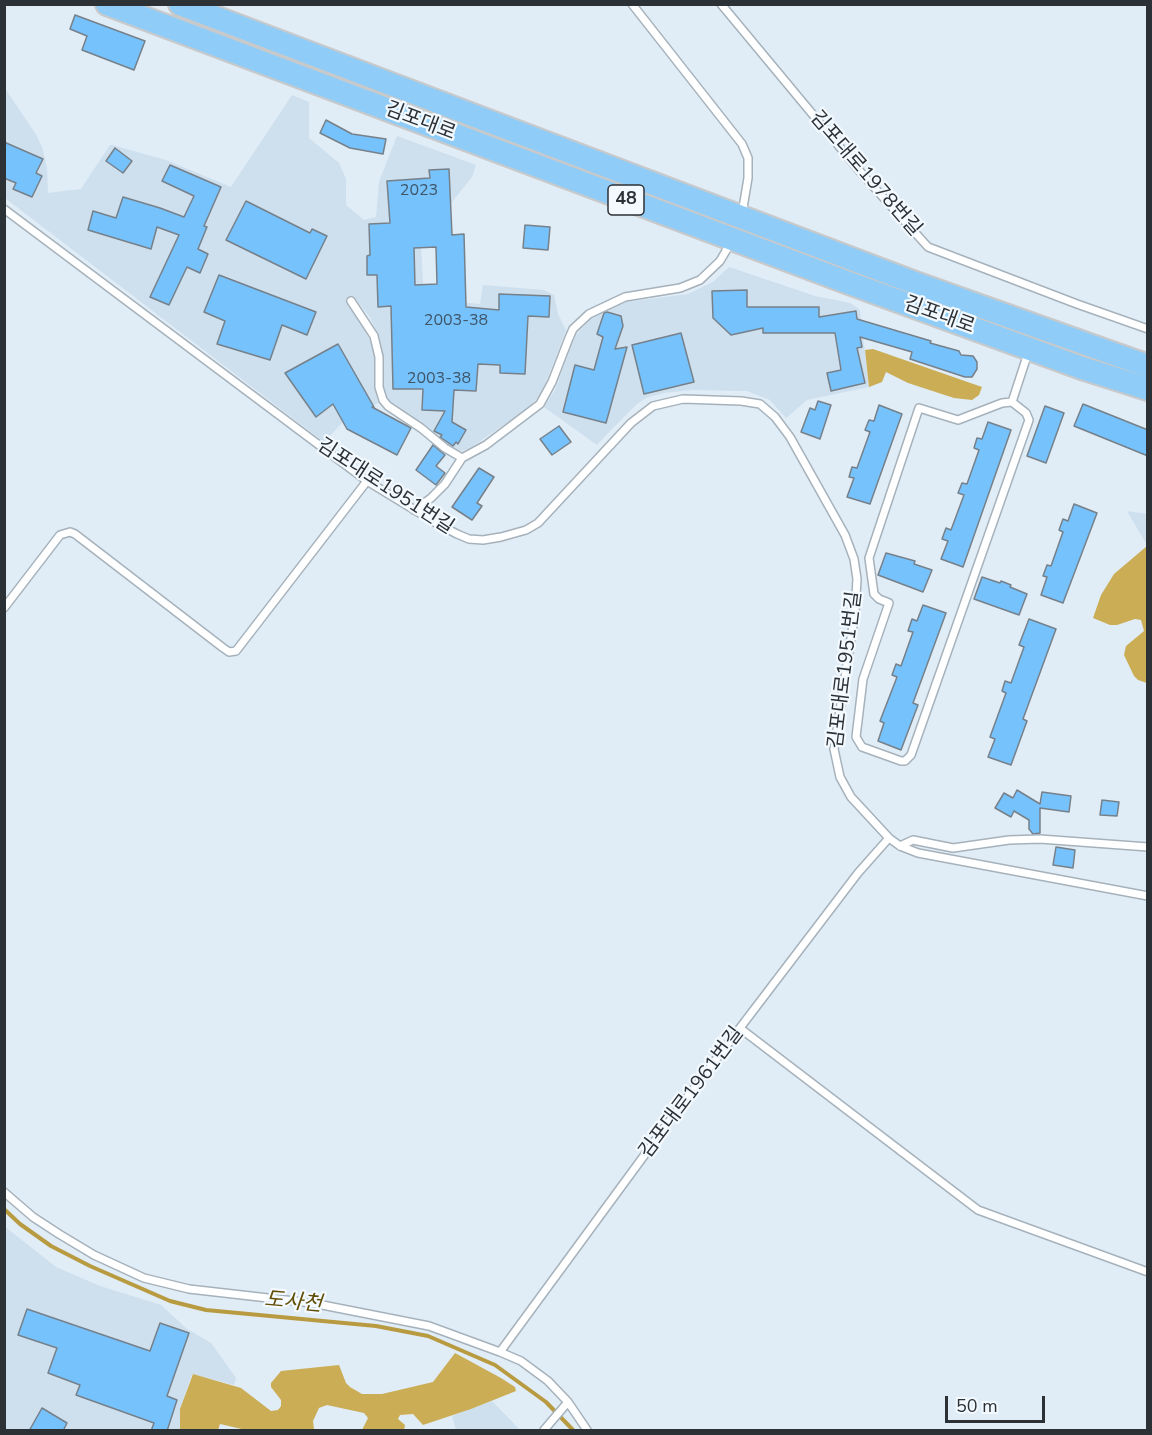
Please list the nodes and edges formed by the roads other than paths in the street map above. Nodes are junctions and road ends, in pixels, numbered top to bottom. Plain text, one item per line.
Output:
1 (107, 4) edge
2 (180, 4) edge
3 (632, 4) edge
4 (721, 4) edge
5 (4, 208) edge
6 (737, 228) junction
7 (351, 301) dead end
8 (1037, 328) junction
9 (1148, 329) edge
10 (1029, 350) junction
11 (1148, 366) edge
12 (1148, 389) edge
13 (1012, 402) junction
14 (462, 458) junction
15 (367, 481) junction
16 (414, 510) junction
17 (4, 608) edge
18 (889, 838) junction
19 (900, 846) junction
20 (1148, 847) edge
21 (1148, 896) edge
22 (741, 1029) junction
23 (4, 1192) edge
24 (1148, 1272) edge
25 (500, 1353) junction
26 (565, 1405) junction
27 (544, 1431) edge
28 (587, 1431) edge

1 - 6 main road, 김포대로 / 48
2 - 6 main road, 김포대로 / 48
3 - 6 lane
4 - 9 lane, 김포대로1978번길
5 - 15 lane, 김포대로1951번길
6 - 8 main road, 김포대로 / 48
6 - 10 main road, 김포대로 / 48
6 - 14 lane
7 - 14 lane
8 - 10 lane
8 - 11 main road, 김포대로 / 48
10 - 12 main road, 김포대로 / 48
10 - 13 lane
13 - 13 lane
14 - 16 lane
15 - 16 lane, 김포대로1951번길
15 - 17 lane
16 - 18 lane, 김포대로1951번길
18 - 19 lane, 김포대로1951번길
18 - 22 lane, 김포대로1961번길
19 - 20 lane
19 - 21 lane, 김포대로1951번길
22 - 24 lane
22 - 25 lane, 김포대로1961번길
23 - 25 lane
25 - 26 lane
26 - 27 lane
26 - 28 lane

